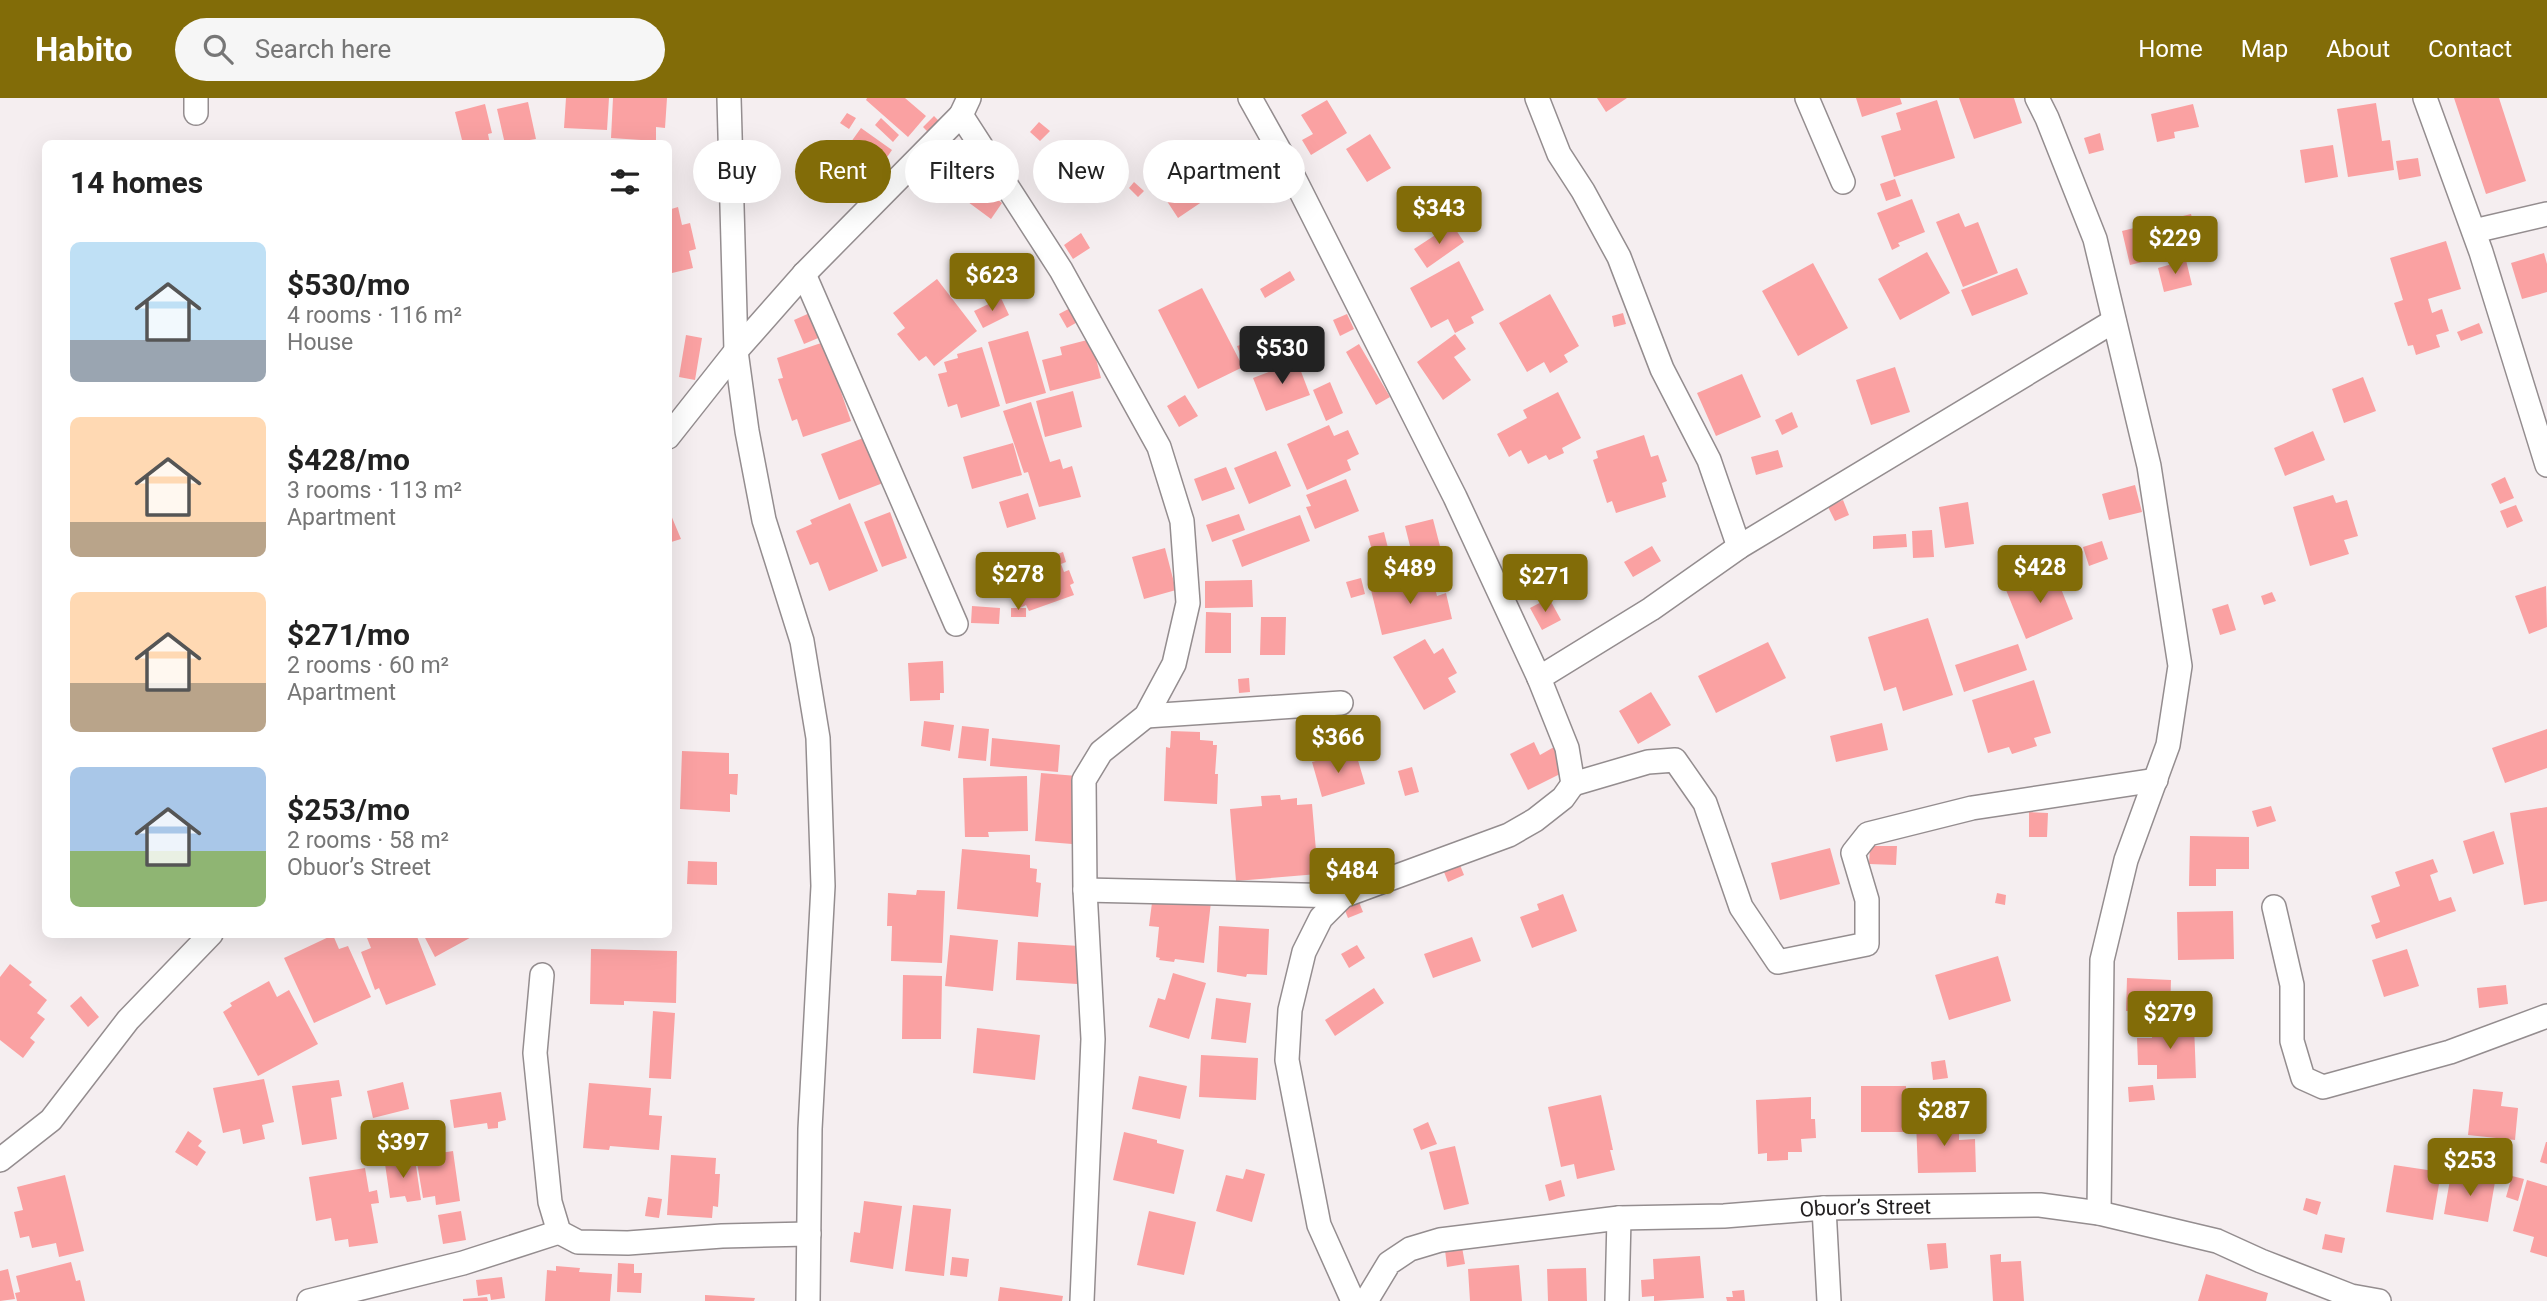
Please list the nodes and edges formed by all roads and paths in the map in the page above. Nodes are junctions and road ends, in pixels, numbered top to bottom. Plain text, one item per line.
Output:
1 (729, 98) edge
2 (1250, 98) edge
3 (1537, 98) edge
4 (1807, 98) edge
5 (2037, 98) edge
6 (2425, 98) edge
7 (965, 107) edge
8 (1843, 181) dead end
9 (2547, 214) edge
10 (2474, 231) junction
11 (804, 274) junction
12 (2114, 321) junction
13 (736, 351) junction
14 (672, 432) edge
15 (2547, 465) edge
16 (1739, 547) junction
17 (956, 624) dead end
18 (1539, 678) junction
19 (1340, 703) dead end
20 (1146, 716) junction
21 (2156, 780) junction
22 (1573, 784) junction
23 (1085, 890) junction
24 (1343, 896) junction
25 (2274, 907) dead end
26 (207, 938) edge
27 (542, 975) dead end
28 (2547, 1016) edge
29 (0, 1160) edge
30 (1824, 1208) junction
31 (2099, 1213) junction
32 (1619, 1218) junction
33 (559, 1232) junction
34 (809, 1234) junction
35 (309, 1301) edge
36 (808, 1301) edge
37 (1082, 1301) edge
38 (1353, 1301) edge
39 (1366, 1301) edge
40 (1617, 1301) edge
41 (1829, 1301) edge
42 (2379, 1301) edge

1 - 13 street
2 - 18 street
3 - 16 street
4 - 8 street
5 - 12 street
6 - 10 street
7 - 11 street
7 - 20 street
9 - 10 street
10 - 15 street
11 - 13 street
11 - 17 street
12 - 16 street
12 - 21 street
13 - 14 street
13 - 34 street
16 - 18 street
18 - 22 street
19 - 20 street
20 - 23 street
21 - 22 street
21 - 31 street
22 - 24 street
23 - 24 street
23 - 37 street
24 - 38 street
25 - 28 street
26 - 29 street
27 - 33 street
30 - 31 street, Obuor’s Street
30 - 32 street, Obuor’s Street
30 - 41 street
31 - 42 street, Obuor’s Street
32 - 39 street, Obuor’s Street
32 - 40 street
33 - 34 street
33 - 35 street
34 - 36 street

